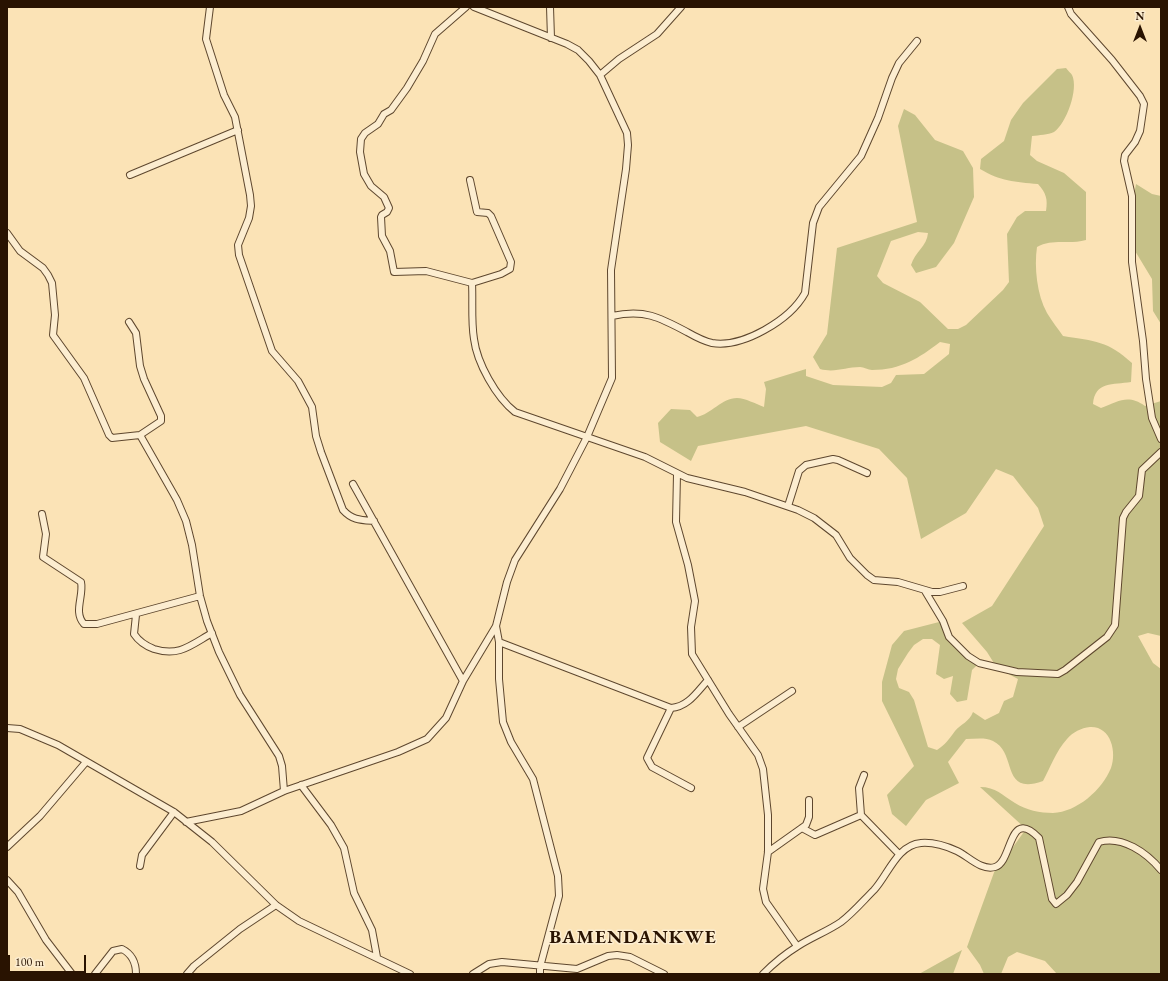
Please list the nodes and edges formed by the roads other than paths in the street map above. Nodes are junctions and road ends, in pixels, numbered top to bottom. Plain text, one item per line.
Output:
1 (210, 7) edge
2 (466, 7) edge
3 (474, 7) edge
4 (550, 7) edge
5 (681, 7) edge
6 (1068, 7) edge
7 (551, 38) junction
8 (917, 41) dead end
9 (600, 75) junction
10 (238, 130) junction
11 (130, 175) dead end
12 (470, 180) dead end
13 (7, 233) edge
14 (472, 283) junction
15 (612, 316) junction
16 (129, 322) dead end
17 (140, 435) junction
18 (587, 437) junction
19 (1161, 439) edge
20 (1161, 452) edge
21 (867, 473) dead end
22 (677, 474) junction
23 (353, 484) dead end
24 (788, 506) junction
25 (42, 514) dead end
26 (374, 521) junction
27 (963, 586) dead end
28 (925, 591) junction
29 (200, 596) junction
30 (136, 615) junction
31 (496, 626) junction
32 (212, 633) junction
33 (499, 642) junction
34 (708, 680) junction
35 (463, 681) junction
36 (792, 691) dead end
37 (671, 708) junction
38 (738, 727) junction
39 (7, 728) edge
40 (86, 762) junction
41 (864, 775) dead end
42 (301, 785) junction
43 (691, 788) dead end
44 (284, 791) junction
45 (809, 800) dead end
46 (174, 812) junction
47 (861, 815) junction
48 (186, 822) junction
49 (802, 828) junction
50 (7, 847) edge
51 (768, 852) junction
52 (900, 854) junction
53 (140, 866) dead end
54 (1161, 870) edge
55 (7, 880) edge
56 (276, 905) junction
57 (797, 946) junction
58 (377, 957) junction
59 (540, 967) junction
60 (72, 974) edge
61 (94, 974) edge
62 (136, 974) edge
63 (187, 974) edge
64 (410, 974) edge
65 (473, 974) edge
66 (540, 974) edge
67 (664, 974) edge
68 (762, 974) edge

1 - 10 street
2 - 14 street
3 - 7 street
4 - 7 street
5 - 9 street
6 - 19 street
7 - 9 street
8 - 15 street
9 - 15 street
10 - 11 street
10 - 26 street
12 - 14 street
13 - 17 street
14 - 18 street
15 - 18 street
16 - 17 street
17 - 29 street
18 - 22 street
18 - 31 street
20 - 28 street
21 - 24 street
22 - 24 street
22 - 34 street
23 - 26 street
24 - 28 street
25 - 30 street
26 - 35 street
27 - 28 street
29 - 30 street
29 - 32 street
30 - 32 street
31 - 33 street
31 - 35 street
32 - 44 street
33 - 37 street
33 - 59 street
34 - 37 street
34 - 38 street
35 - 42 street
36 - 38 street
37 - 43 street
38 - 51 street
39 - 40 street
40 - 46 street
40 - 50 street
41 - 47 street
42 - 44 street
42 - 58 street
44 - 48 street
45 - 49 street
46 - 48 street
46 - 53 street
47 - 49 street
47 - 52 street
48 - 56 street
49 - 51 street
51 - 57 street
52 - 54 street
52 - 57 street
55 - 60 street
56 - 58 street
56 - 63 street
57 - 68 street
58 - 64 street
59 - 65 street
59 - 66 street
59 - 67 street
61 - 62 street

